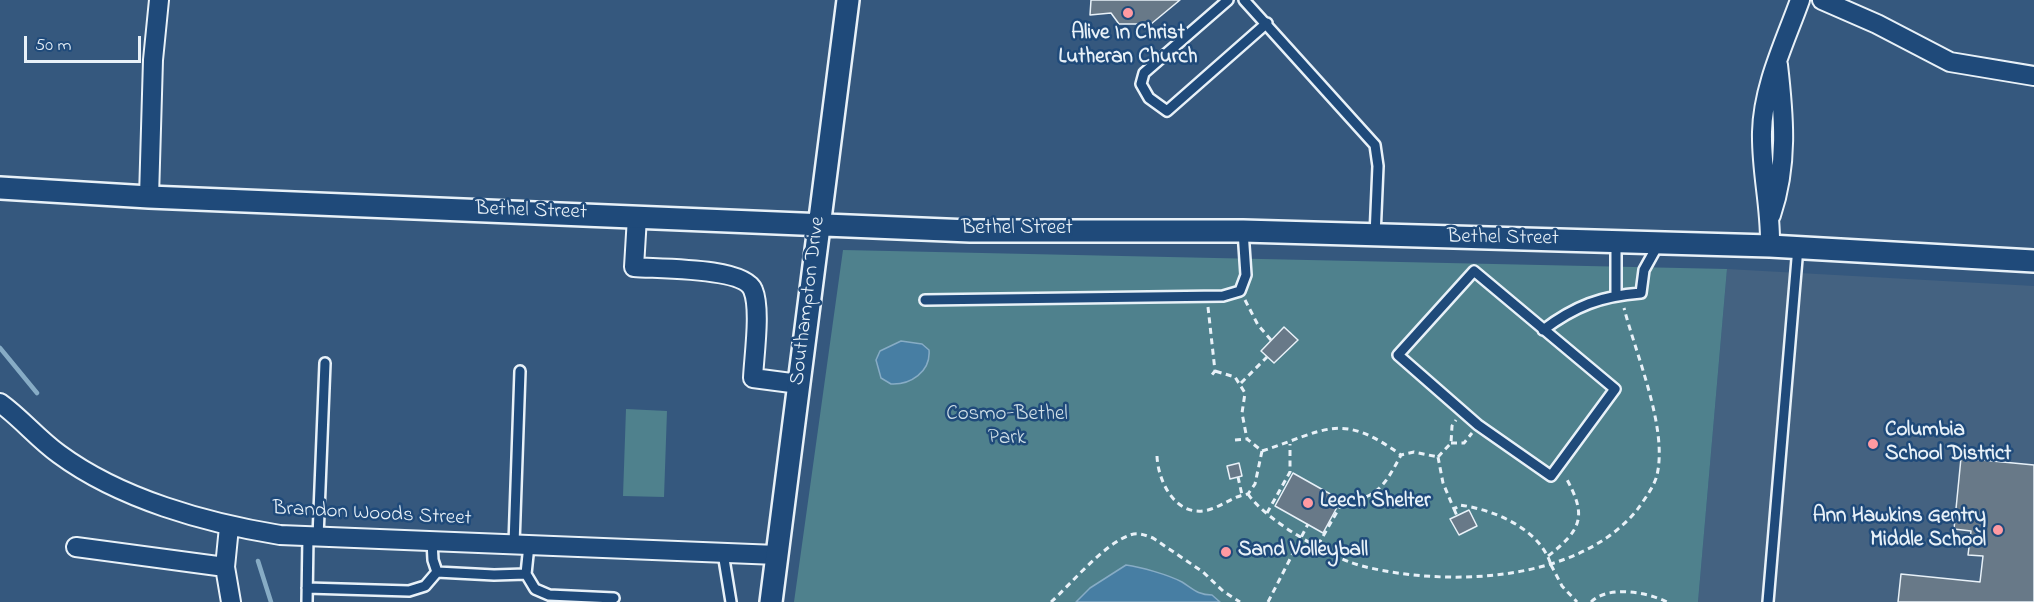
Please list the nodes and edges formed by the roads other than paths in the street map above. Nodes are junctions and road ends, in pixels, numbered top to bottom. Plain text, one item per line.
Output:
1 (159, 0) edge
2 (848, 0) edge
3 (1228, 0) edge
4 (1244, 0) edge
5 (1800, 0) edge
6 (1822, 0) edge
7 (1267, 23) junction
8 (2034, 76) edge
9 (0, 188) edge
10 (149, 197) junction
11 (637, 217) junction
12 (819, 223) junction
13 (1243, 231) junction
14 (1375, 236) junction
15 (1616, 242) junction
16 (1659, 243) junction
17 (1770, 246) junction
18 (1798, 247) junction
19 (2034, 261) edge
20 (1618, 295) junction
21 (925, 300) dead end
22 (1543, 330) junction
23 (325, 363) dead end
24 (520, 371) dead end
25 (799, 384) junction
26 (0, 403) edge
27 (229, 527) junction
28 (313, 536) junction
29 (432, 541) junction
30 (521, 544) junction
31 (76, 548) dead end
32 (723, 553) junction
33 (777, 555) junction
34 (225, 567) junction
35 (438, 572) junction
36 (526, 574) junction
37 (307, 588) junction
38 (614, 598) dead end
39 (231, 602) edge
40 (307, 602) edge
41 (731, 602) edge
42 (771, 602) edge
43 (1767, 602) edge

1 - 10 street
2 - 12 street, Southampton Drive
3 - 7 lane
4 - 7 lane
5 - 17 street
6 - 8 street
7 - 14 lane
9 - 10 street, Bethel Street
10 - 11 street, Bethel Street
11 - 12 street, Bethel Street
11 - 25 street
12 - 13 street, Bethel Street
12 - 25 street, Southampton Drive
13 - 14 street, Bethel Street
13 - 21 lane
14 - 15 street, Bethel Street
15 - 16 street, Bethel Street
15 - 20 lane
16 - 17 street, Bethel Street
16 - 20 lane
17 - 18 street, Bethel Street
18 - 19 street, Bethel Street
18 - 43 lane
20 - 22 lane
22 - 22 lane
23 - 28 lane
24 - 30 lane
25 - 33 street, Southampton Drive
26 - 27 street, Brandon Woods Street
27 - 28 street, Brandon Woods Street
27 - 34 street
28 - 29 street, Brandon Woods Street
28 - 37 lane
29 - 30 street, Brandon Woods Street
29 - 35 lane
30 - 32 street, Brandon Woods Street
30 - 36 lane
31 - 34 street
32 - 33 street, Brandon Woods Street
32 - 41 lane
33 - 42 street, Southampton Drive
34 - 39 street
35 - 36 lane
35 - 37 lane
36 - 38 lane
37 - 40 lane

